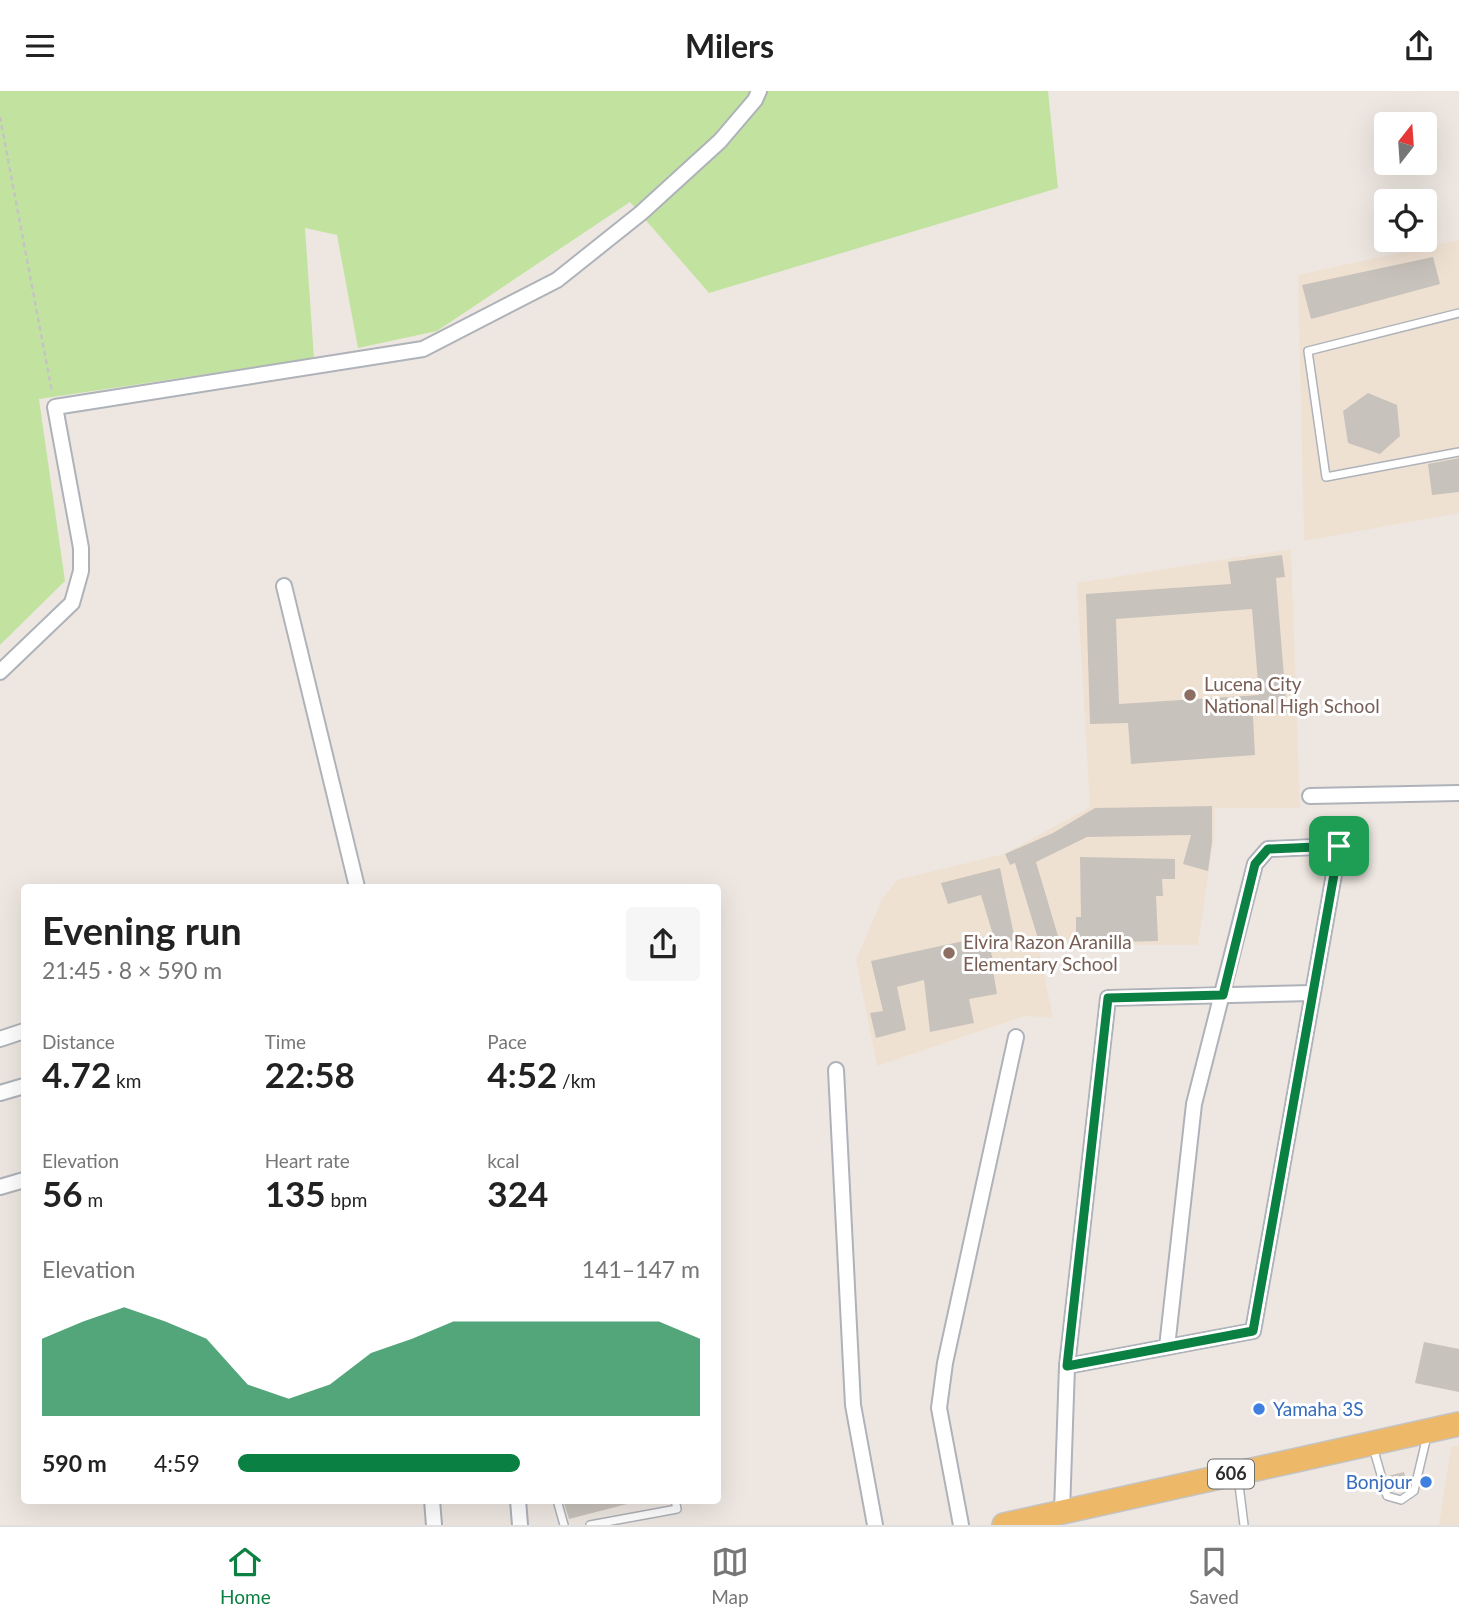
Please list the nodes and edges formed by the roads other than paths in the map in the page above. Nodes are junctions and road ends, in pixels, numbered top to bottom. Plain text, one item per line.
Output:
1 (759, 91) edge
2 (1459, 313) edge
3 (1459, 452) edge
4 (284, 586) dead end
5 (0, 672) edge
6 (1459, 793) edge
7 (1310, 796) dead end
8 (356, 884) edge
9 (1312, 993) junction
10 (1223, 995) junction
11 (21, 1032) edge
12 (1016, 1038) dead end
13 (0, 1039) edge
14 (836, 1070) dead end
15 (21, 1087) edge
16 (0, 1093) edge
17 (21, 1181) edge
18 (0, 1187) edge
19 (1167, 1347) junction
20 (1067, 1366) junction
21 (1459, 1424) edge
22 (1428, 1431) junction
23 (1371, 1443) junction
24 (1238, 1473) junction
25 (432, 1504) edge
26 (518, 1504) edge
27 (558, 1504) edge
28 (676, 1504) edge
29 (1062, 1511) junction
30 (643, 1515) junction
31 (434, 1525) edge
32 (520, 1525) edge
33 (564, 1525) edge
34 (590, 1525) edge
35 (640, 1525) edge
36 (875, 1525) edge
37 (961, 1525) edge
38 (1004, 1525) edge
39 (1244, 1525) edge

1 - 5 street
2 - 3 lane
4 - 8 street
6 - 7 street
9 - 10 street
9 - 10 street
9 - 19 street
10 - 19 street
10 - 20 street
11 - 13 street
12 - 37 street
14 - 36 street
15 - 16 street
17 - 18 street
19 - 20 street
20 - 29 street
21 - 22 main road, 606
22 - 23 main road, 606
22 - 23 lane
23 - 24 main road, 606
24 - 29 main road, 606
24 - 39 lane
25 - 31 street
26 - 32 street
27 - 33 lane
28 - 30 lane
29 - 38 main road, 606
30 - 34 lane
30 - 35 lane

